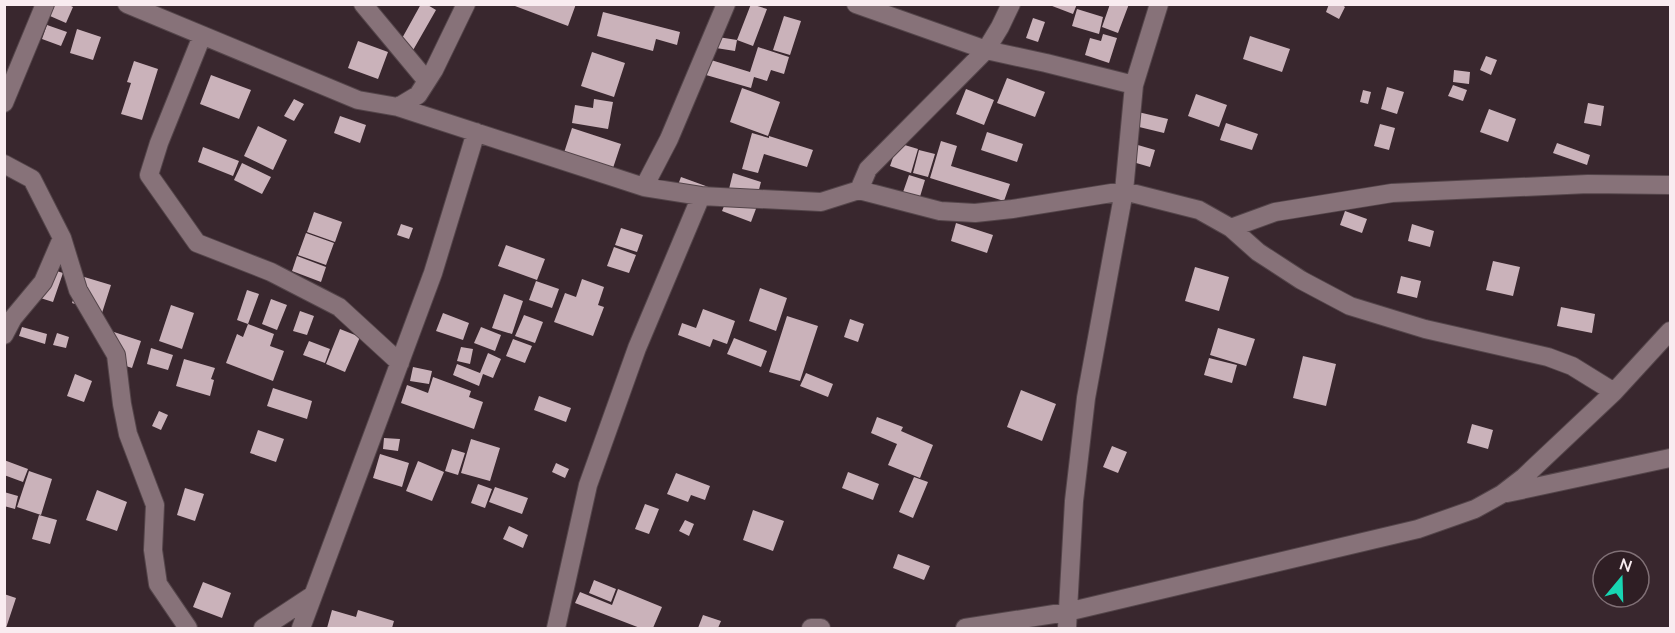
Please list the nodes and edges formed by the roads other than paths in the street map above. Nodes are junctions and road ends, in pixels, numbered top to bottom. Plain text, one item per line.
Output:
1 (45, 4) edge
2 (127, 4) edge
3 (363, 4) edge
4 (466, 4) edge
5 (726, 4) edge
6 (856, 4) edge
7 (1011, 4) edge
8 (1159, 4) edge
9 (202, 36) junction
10 (986, 50) junction
11 (427, 81) junction
12 (1134, 85) junction
13 (4, 104) edge
14 (398, 107) junction
15 (476, 132) junction
16 (4, 164) edge
17 (1671, 185) edge
18 (644, 187) junction
19 (859, 190) junction
20 (1124, 191) junction
21 (700, 196) junction
22 (1231, 228) junction
23 (62, 238) junction
24 (1671, 331) edge
25 (4, 335) edge
26 (400, 363) junction
27 (1614, 392) junction
28 (1671, 458) edge
29 (1502, 494) junction
30 (313, 595) junction
31 (1067, 620) edge
32 (188, 628) edge
33 (263, 628) edge
34 (302, 628) edge
35 (556, 628) edge
36 (811, 628) edge
37 (821, 628) edge
38 (965, 628) edge

1 - 13 street
2 - 9 street
3 - 11 street
4 - 11 street
5 - 18 street
6 - 10 street
7 - 10 street
8 - 12 street
9 - 14 street
9 - 26 street
10 - 12 street
10 - 19 street
11 - 14 street
12 - 20 street
14 - 15 street
15 - 18 street
15 - 26 street
16 - 23 street
17 - 22 street
18 - 21 street
19 - 20 street
19 - 21 street
20 - 22 street
20 - 31 street
21 - 35 street
22 - 27 street
23 - 25 street
23 - 32 street
24 - 27 street
26 - 30 street
27 - 29 street
28 - 29 street
29 - 31 street
30 - 33 street
30 - 34 street
31 - 38 street
36 - 37 street

